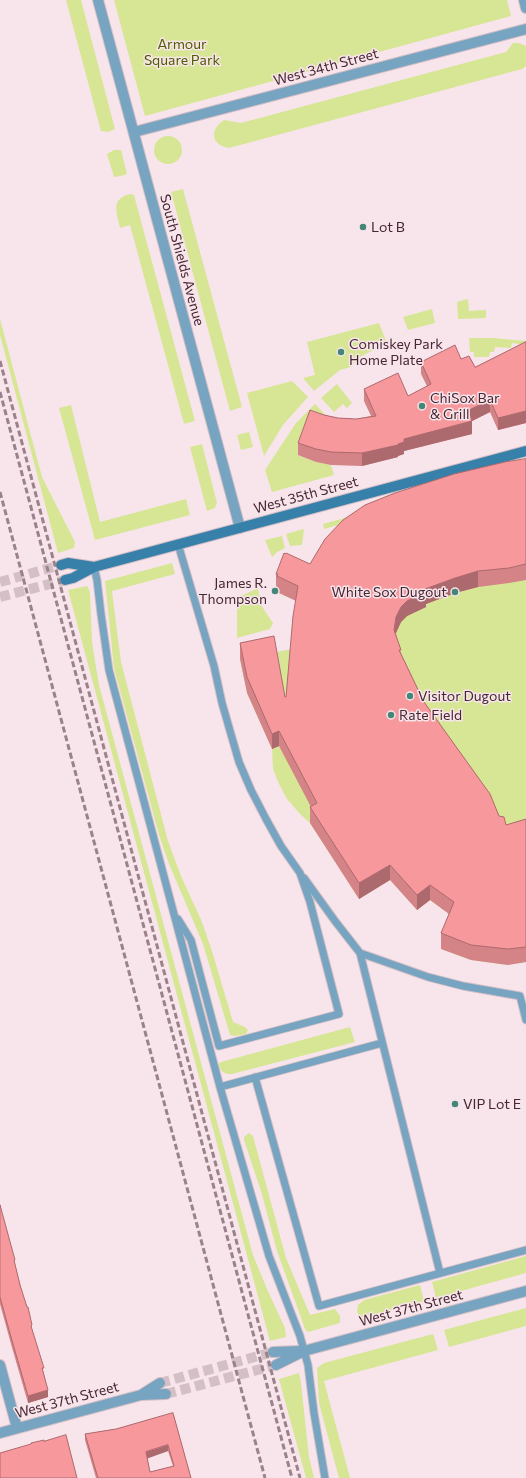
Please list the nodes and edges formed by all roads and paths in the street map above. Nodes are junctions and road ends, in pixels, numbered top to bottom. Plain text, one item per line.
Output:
1 (98, 0) edge
2 (524, 0) edge
3 (526, 8) edge
4 (526, 29) edge
5 (134, 132) junction
6 (526, 451) edge
7 (240, 528) junction
8 (178, 544) junction
9 (61, 565) tunnel mouth
10 (94, 567) junction
11 (65, 580) tunnel mouth
12 (300, 873) junction
13 (174, 910) junction
14 (360, 953) junction
15 (526, 1020) edge
16 (382, 1043) junction
17 (255, 1077) junction
18 (220, 1087) junction
19 (526, 1250) edge
20 (440, 1273) junction
21 (526, 1291) edge
22 (304, 1351) junction
23 (273, 1352) tunnel mouth
24 (0, 1365) edge
25 (276, 1365) tunnel mouth
26 (160, 1383) tunnel mouth
27 (166, 1394) tunnel mouth
28 (141, 1395) junction
29 (17, 1428) junction
30 (0, 1433) edge
31 (325, 1478) edge

1 - 5 street, South Shields Avenue
2 - 3 street
4 - 5 street, West 34th Street
5 - 7 street, South Shields Avenue
6 - 7 main road, West 35th Street
7 - 8 main road, West 35th Street
8 - 10 main road, West 35th Street
8 - 12 lane
9 - 10 main road, West 35th Street
10 - 11 main road, West 35th Street
10 - 13 lane
12 - 13 lane
12 - 14 lane
13 - 18 lane
14 - 15 lane
14 - 16 lane
16 - 17 lane
16 - 20 lane
17 - 18 lane
17 - 20 lane
18 - 22 lane
19 - 20 lane
21 - 22 street, West 37th Street
22 - 23 street, West 37th Street
22 - 25 street, West 37th Street
22 - 31 lane
24 - 29 street
26 - 28 street, West 37th Street
27 - 28 street, West 37th Street
28 - 29 street, West 37th Street
29 - 30 street, West 37th Street

